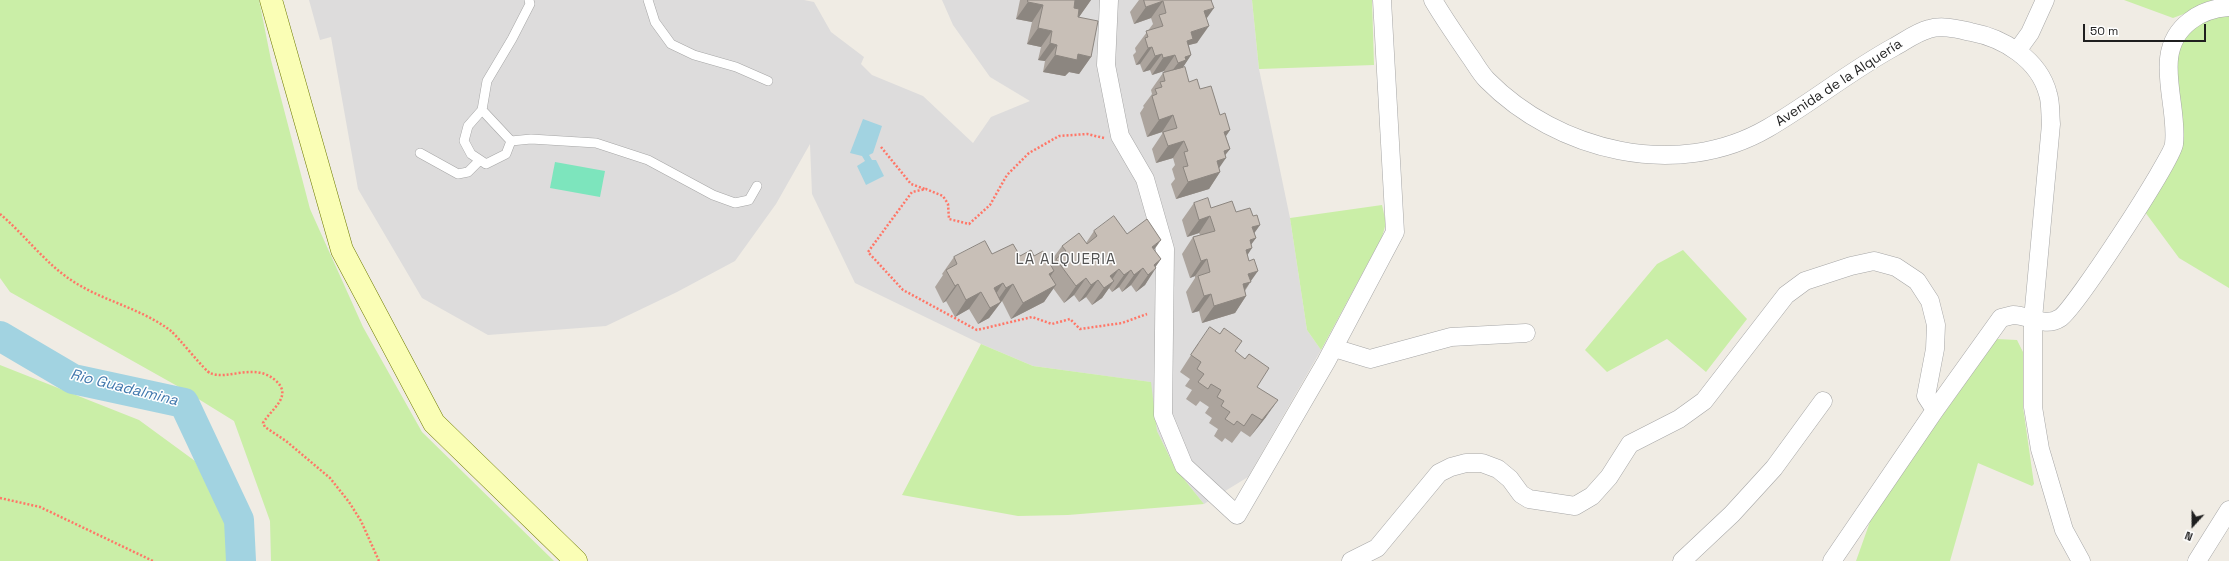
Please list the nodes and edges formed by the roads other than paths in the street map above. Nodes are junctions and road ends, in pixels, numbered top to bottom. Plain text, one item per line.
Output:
1 (272, 0) edge
2 (529, 0) edge
3 (648, 0) edge
4 (1109, 0) edge
5 (1382, 0) edge
6 (1432, 0) edge
7 (2045, 0) edge
8 (2229, 7) edge
9 (2017, 51) junction
10 (768, 81) dead end
11 (482, 110) junction
12 (511, 141) junction
13 (420, 153) dead end
14 (480, 160) junction
15 (757, 186) dead end
16 (2034, 319) junction
17 (1526, 333) dead end
18 (1334, 348) junction
19 (1823, 401) dead end
20 (1935, 410) junction
21 (2229, 510) edge
22 (1835, 560) edge
23 (576, 561) edge
24 (1351, 561) edge
25 (1682, 561) edge
26 (2081, 561) edge
27 (2197, 561) edge

1 - 23 main road
2 - 11 lane
3 - 10 lane
4 - 18 street
5 - 18 street
6 - 9 street, Avenida de la Alquería
7 - 9 street
8 - 16 street
9 - 16 street, Avenida de la Alquería
11 - 12 lane
11 - 14 lane
12 - 14 lane
12 - 15 lane
13 - 14 lane
16 - 20 street
16 - 26 street, Avenida de la Alquería
17 - 18 street
19 - 25 street
20 - 22 street
20 - 24 street
21 - 27 street

